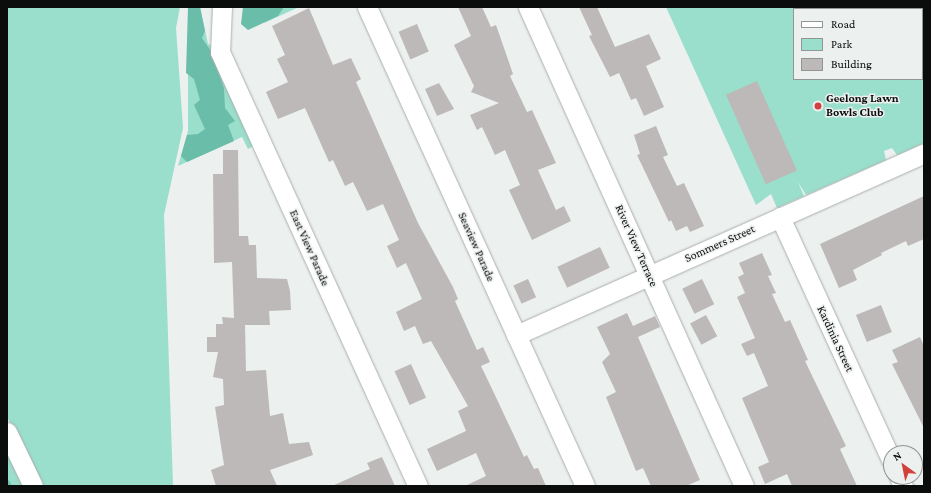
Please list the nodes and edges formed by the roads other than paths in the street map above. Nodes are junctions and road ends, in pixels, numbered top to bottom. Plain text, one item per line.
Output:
1 (222, 7) edge
2 (367, 7) edge
3 (528, 7) edge
4 (924, 153) edge
5 (780, 217) junction
6 (649, 275) junction
7 (516, 335) junction
8 (7, 432) edge
9 (884, 445) edge
10 (33, 486) edge
11 (418, 486) edge
12 (585, 486) edge
13 (744, 486) edge

1 - 11 street, East View Parade
2 - 7 street, Seaview Parade
3 - 6 street, River View Terrace
4 - 5 street, Sommers Street
5 - 6 street, Sommers Street
5 - 9 street, Kardinia Street
6 - 7 street, Sommers Street
6 - 13 street, River View Terrace
7 - 12 street, Seaview Parade
8 - 10 street

